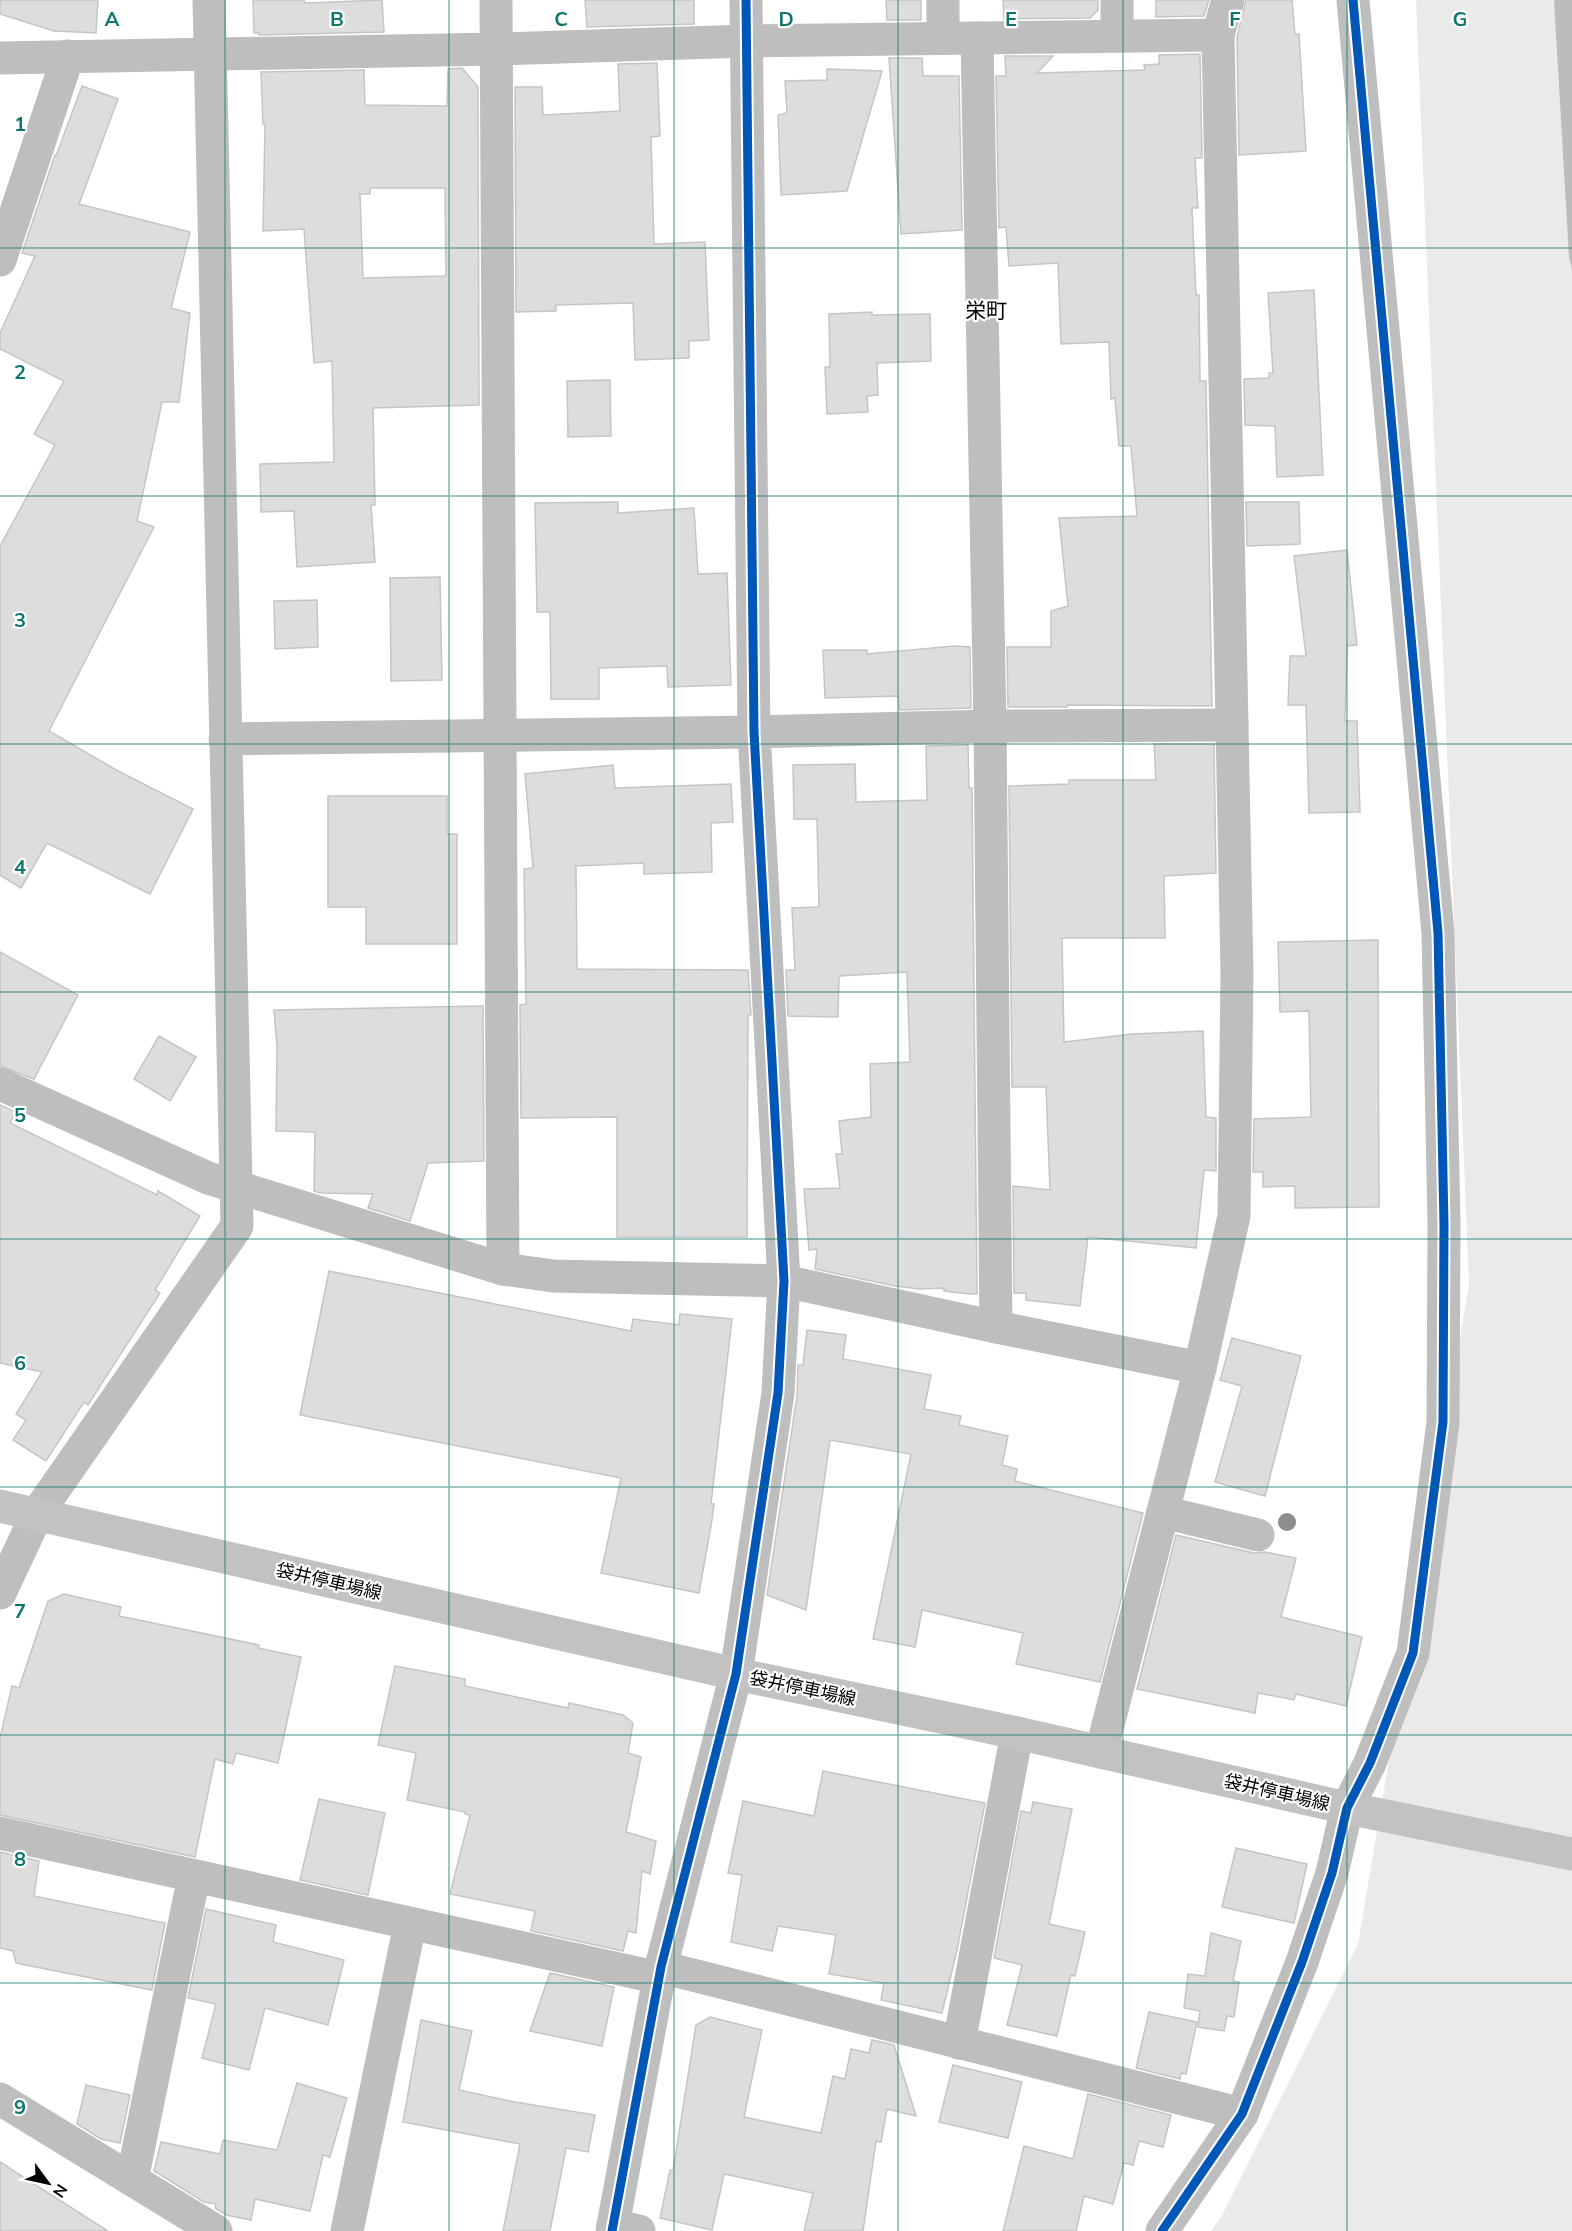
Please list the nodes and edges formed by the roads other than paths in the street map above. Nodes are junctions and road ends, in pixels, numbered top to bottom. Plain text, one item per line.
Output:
1 (209, 0) edge
2 (496, 0) edge
3 (746, 0) edge
4 (943, 0) edge
5 (1118, 0) edge
6 (1228, 0) edge
7 (1353, 0) edge
8 (1218, 35) junction
9 (1117, 36) junction
10 (977, 38) junction
11 (943, 39) junction
12 (747, 41) junction
13 (497, 49) junction
14 (209, 52) junction
15 (68, 56) junction
16 (0, 58) edge
17 (0, 260) edge
18 (1232, 725) junction
19 (990, 726) junction
20 (754, 732) junction
21 (499, 736) junction
22 (225, 739) junction
23 (0, 1084) edge
24 (235, 1187) junction
25 (503, 1269) junction
26 (784, 1281) junction
27 (996, 1327) junction
28 (1200, 1368) junction
29 (0, 1506) edge
30 (1163, 1512) junction
31 (37, 1514) junction
32 (1258, 1535) dead end
33 (0, 1593) edge
34 (736, 1674) junction
35 (1017, 1733) junction
36 (1101, 1752) junction
37 (1347, 1808) junction
38 (0, 1833) edge
39 (1572, 1854) edge
40 (194, 1876) junction
41 (410, 1924) junction
42 (661, 1973) junction
43 (959, 2043) junction
44 (0, 2099) edge
45 (1242, 2114) junction
46 (132, 2180) junction
47 (621, 2229) edge
48 (216, 2231) edge
49 (347, 2231) edge
50 (1162, 2231) edge

1 - 14 street
2 - 13 street
3 - 12 street
4 - 11 street
5 - 9 street
6 - 8 street
7 - 37 street
8 - 9 street
8 - 18 street
9 - 10 street
10 - 11 street
10 - 19 street
11 - 12 street
12 - 13 street
12 - 20 street
13 - 14 street
13 - 21 street
14 - 15 street
14 - 22 street
15 - 16 street
15 - 17 street
18 - 19 street
18 - 28 street
19 - 20 street
19 - 27 street
20 - 21 street
20 - 26 street
21 - 22 street
21 - 25 street
22 - 24 street
23 - 24 street
24 - 25 street
24 - 31 street
25 - 26 street
26 - 27 street
26 - 34 street
27 - 28 street
28 - 30 street
29 - 31 main road, 袋井停車場線
30 - 32 street
30 - 36 street
31 - 33 street
31 - 34 main road, 袋井停車場線
34 - 35 main road, 袋井停車場線
34 - 42 street
35 - 36 main road, 袋井停車場線
35 - 43 street
36 - 37 main road, 袋井停車場線
37 - 39 main road, 袋井停車場線
37 - 45 street
38 - 40 street
40 - 41 street
40 - 46 street
41 - 42 street
41 - 49 street
42 - 43 street
42 - 47 street
43 - 45 street
44 - 46 street
45 - 50 street
46 - 48 street

